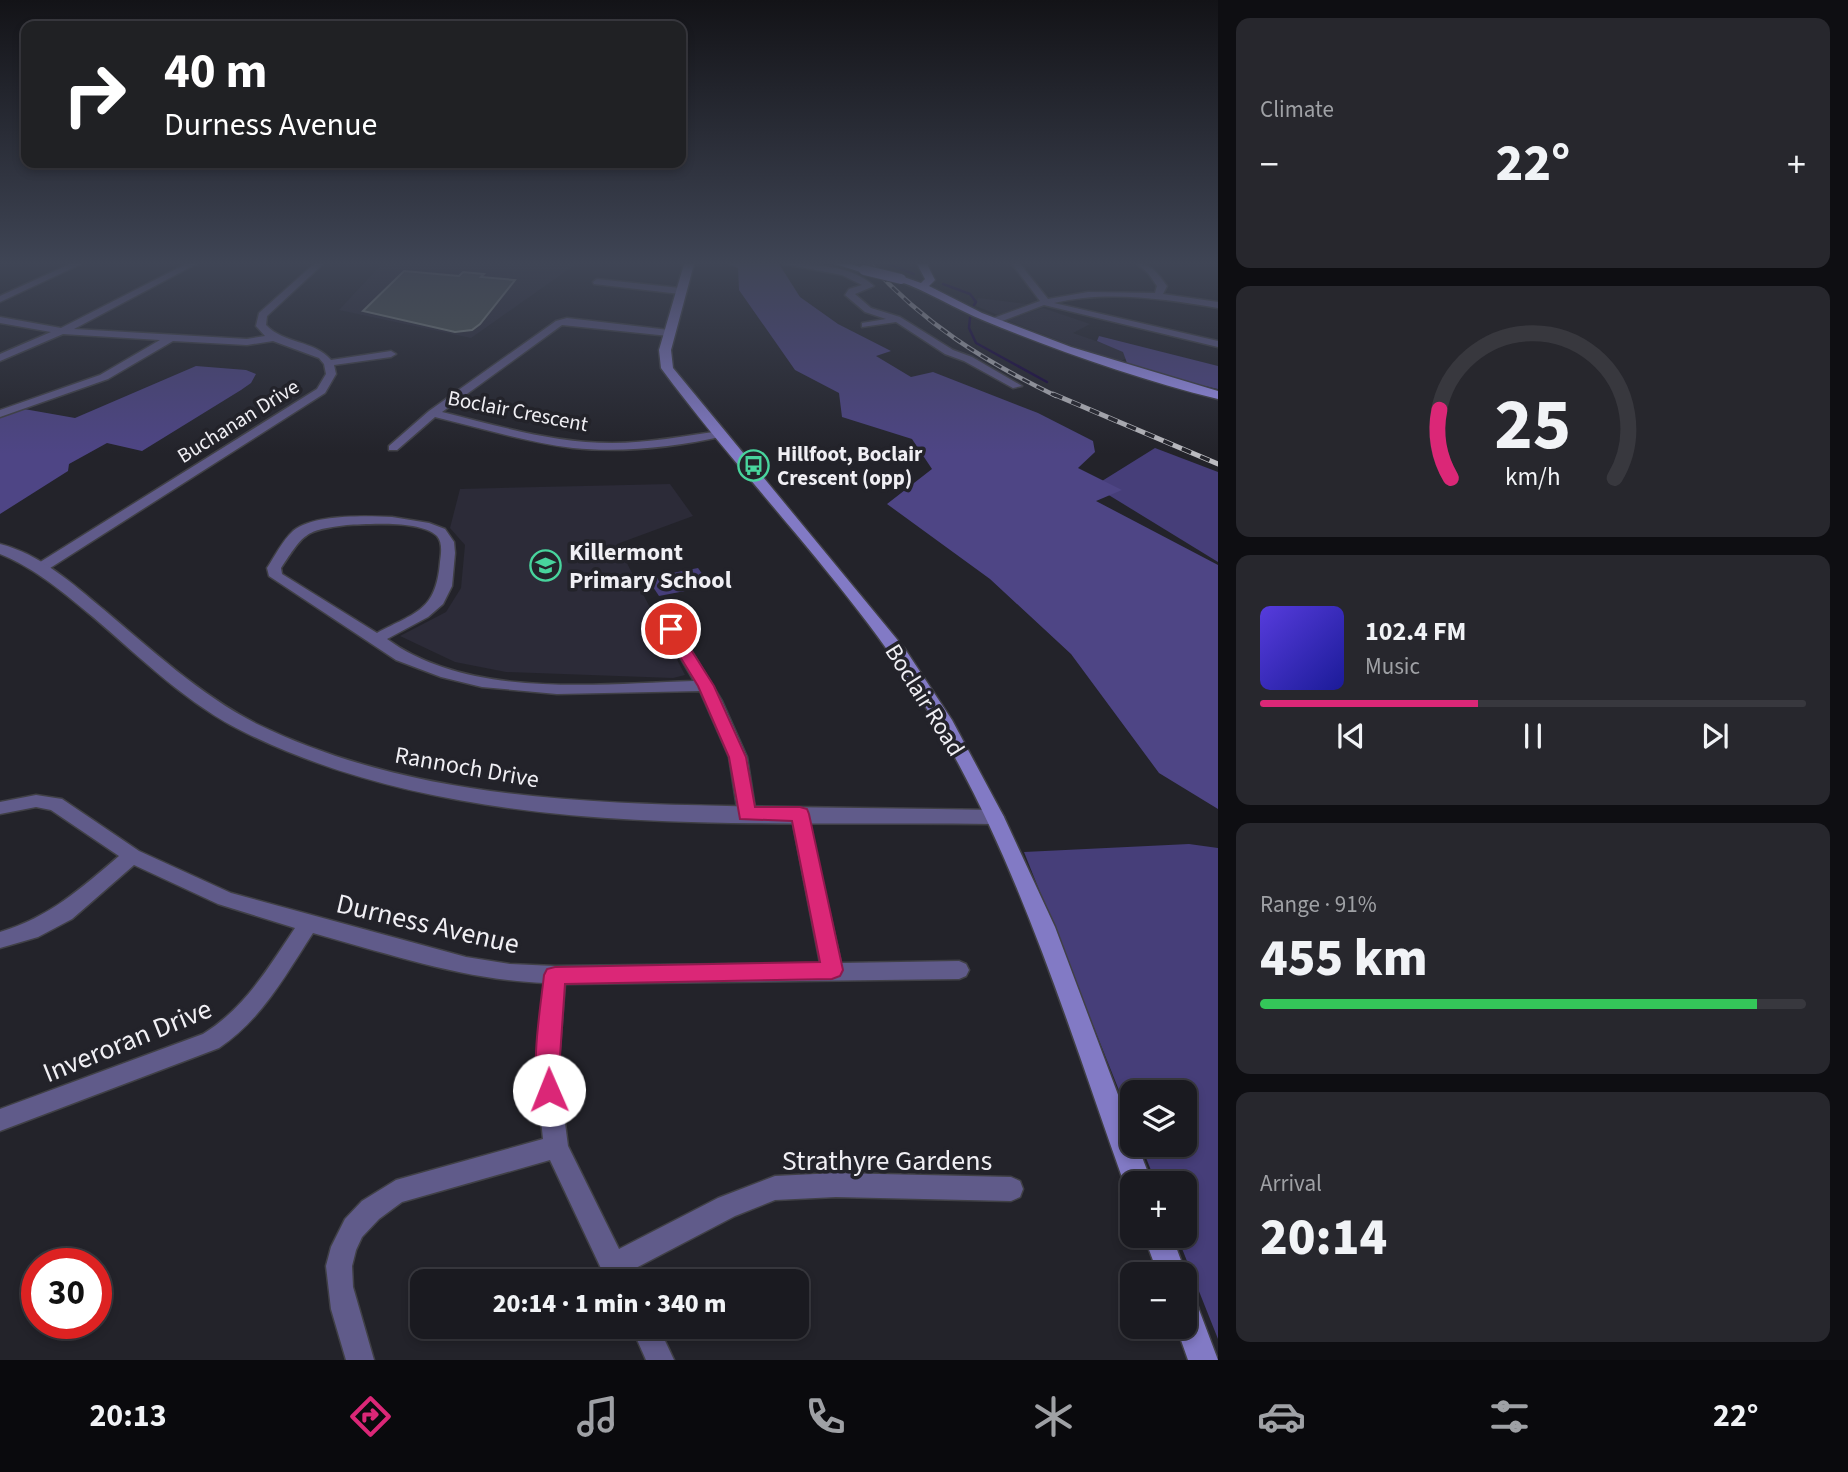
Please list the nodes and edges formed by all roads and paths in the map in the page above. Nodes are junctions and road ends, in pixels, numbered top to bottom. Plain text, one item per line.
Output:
1 (42, 327) edge
2 (69, 327) edge
3 (262, 327) edge
4 (555, 327) edge
5 (616, 327) edge
6 (670, 327) edge
7 (910, 327) edge
8 (1011, 327) edge
9 (1144, 327) edge
10 (62, 331) junction
11 (669, 333) junction
12 (172, 337) junction
13 (272, 338) junction
14 (1218, 344) edge
15 (949, 352) junction
16 (391, 354) dead end
17 (933, 357) dead end
18 (0, 358) edge
19 (330, 363) junction
20 (1017, 386) dead end
21 (1218, 394) edge
22 (0, 414) edge
23 (433, 414) junction
24 (720, 434) junction
25 (393, 448) dead end
26 (0, 549) edge
27 (42, 567) junction
28 (659, 609) dead end
29 (377, 639) junction
30 (706, 686) junction
31 (0, 808) edge
32 (747, 814) junction
33 (800, 814) junction
34 (994, 817) junction
35 (132, 856) junction
36 (308, 924) junction
37 (0, 940) edge
38 (832, 970) junction
39 (959, 970) dead end
40 (555, 975) junction
41 (0, 1120) edge
42 (556, 1147) junction
43 (1134, 1171) edge
44 (1011, 1189) dead end
45 (615, 1269) edge
46 (625, 1269) edge
47 (650, 1339) edge
48 (1196, 1339) edge
49 (360, 1360) edge
50 (660, 1360) edge
51 (1203, 1360) edge

1 - 10 street
2 - 10 street
3 - 13 street
4 - 23 street, Boclair Crescent
5 - 11 street, Boclair Crescent
6 - 11 main road, Boclair Road
7 - 15 street
8 - 21 main road
9 - 14 street
10 - 12 street
10 - 18 street
11 - 24 main road, Boclair Road
12 - 13 street
12 - 22 street
13 - 19 street, Buchanan Drive
15 - 17 street
15 - 20 street
16 - 19 street
19 - 27 street, Buchanan Drive
23 - 24 street, Boclair Crescent
23 - 25 street, Boclair Crescent
24 - 34 main road, Boclair Road
26 - 27 street, Rannoch Drive
27 - 32 street, Rannoch Drive
28 - 30 street
29 - 29 street
29 - 30 street
30 - 32 street
31 - 35 street, Durness Avenue
32 - 33 street, Rannoch Drive
33 - 34 street, Rannoch Drive
33 - 38 street
34 - 43 main road, Boclair Road
35 - 36 street, Durness Avenue
35 - 37 street
36 - 40 street, Durness Avenue
36 - 41 street, Inveroran Drive
38 - 39 street, Durness Avenue
38 - 40 street, Durness Avenue
40 - 42 street
42 - 45 street
42 - 49 street
44 - 46 street, Strathyre Gardens
47 - 50 street
48 - 51 main road

